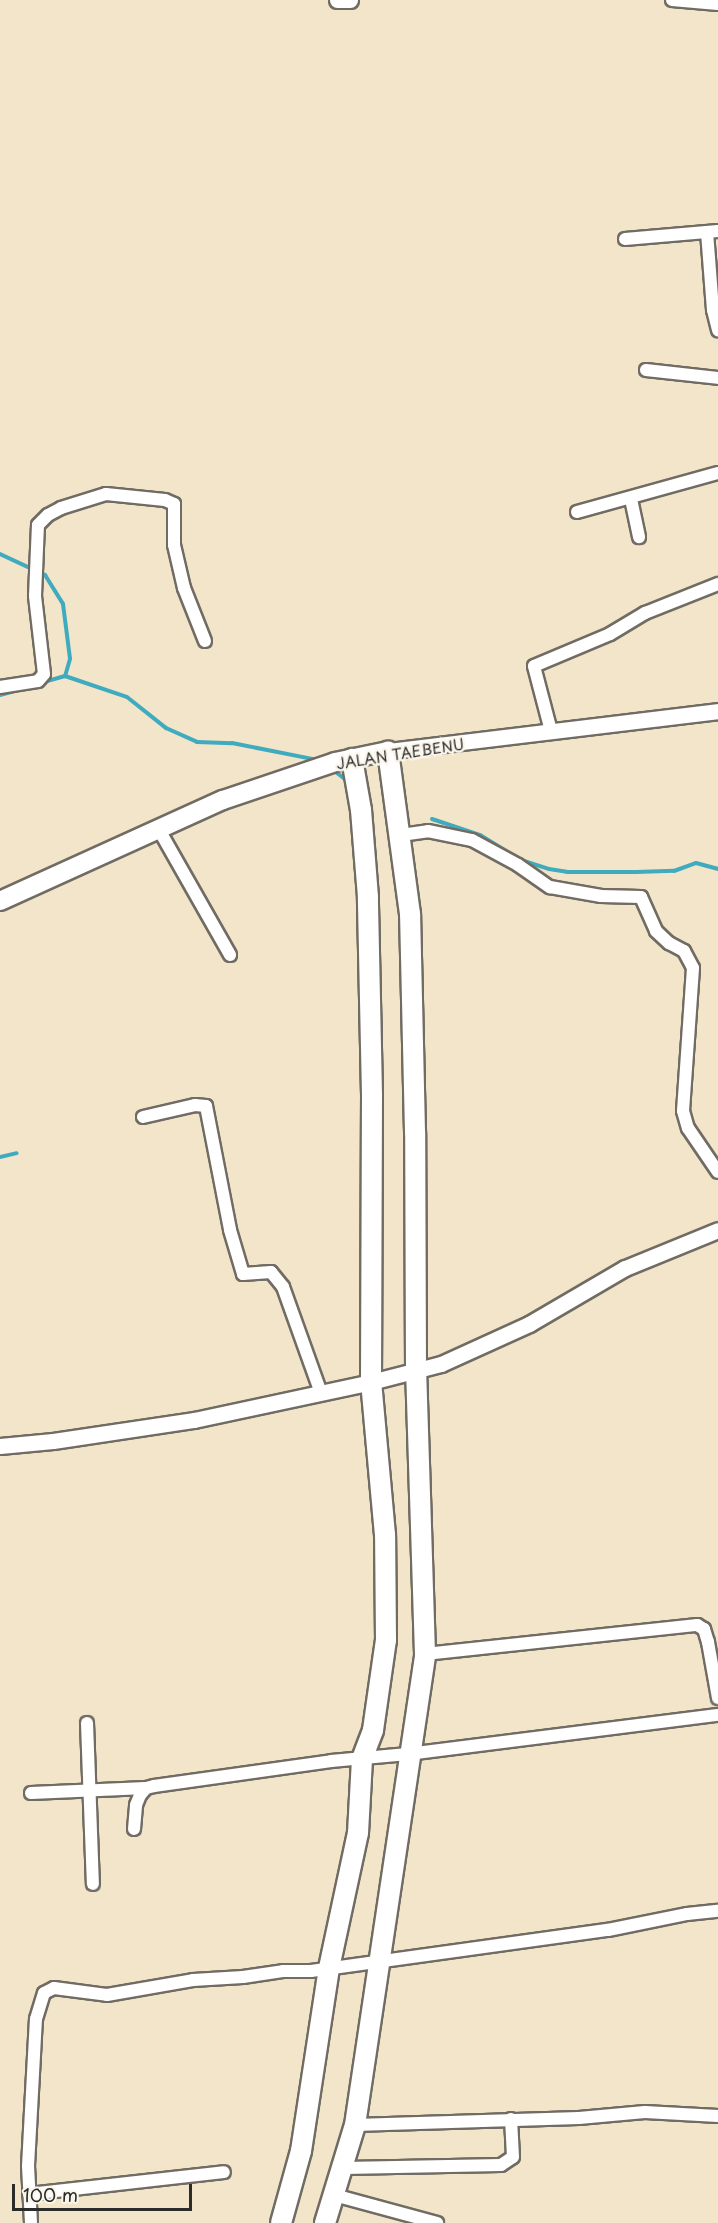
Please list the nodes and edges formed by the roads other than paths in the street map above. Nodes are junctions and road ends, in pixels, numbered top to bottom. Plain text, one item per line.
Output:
1 (337, 0) edge
2 (350, 0) edge
3 (672, 0) edge
4 (718, 4) edge
5 (712, 232) edge
6 (625, 239) dead end
7 (718, 330) edge
8 (646, 370) dead end
9 (718, 378) edge
10 (718, 473) edge
11 (631, 499) junction
12 (577, 512) dead end
13 (639, 537) dead end
14 (718, 584) edge
15 (205, 641) dead end
16 (0, 687) edge
17 (718, 711) edge
18 (550, 732) junction
19 (388, 751) junction
20 (344, 760) junction
21 (158, 828) junction
22 (401, 835) junction
23 (0, 901) edge
24 (230, 955) dead end
25 (143, 1117) dead end
26 (718, 1172) edge
27 (718, 1230) edge
28 (416, 1370) junction
29 (371, 1382) junction
30 (321, 1393) junction
31 (0, 1446) edge
32 (425, 1654) junction
33 (718, 1698) edge
34 (718, 1715) edge
35 (87, 1723) dead end
36 (408, 1754) junction
37 (362, 1759) junction
38 (146, 1788) junction
39 (89, 1791) junction
40 (31, 1793) dead end
41 (134, 1829) dead end
42 (93, 1884) dead end
43 (718, 1911) edge
44 (380, 1962) junction
45 (329, 1968) junction
46 (718, 2116) edge
47 (511, 2119) junction
48 (355, 2125) junction
49 (344, 2168) junction
50 (224, 2172) dead end
51 (30, 2194) junction
52 (334, 2195) junction
53 (31, 2223) edge
54 (281, 2223) edge
55 (325, 2223) edge
56 (437, 2223) edge

1 - 2 street
3 - 4 street
5 - 6 street
5 - 7 street
8 - 9 street
10 - 11 street
11 - 12 street
11 - 13 street
14 - 18 street
15 - 16 street
17 - 18 street, JALAN TAEBENU
18 - 19 street, JALAN TAEBENU
19 - 20 main road, JALAN TAEBENU
19 - 22 highway
20 - 21 main road, JALAN TAEBENU
20 - 29 highway
21 - 23 main road, JALAN TAEBENU
21 - 24 street
22 - 26 street
22 - 28 highway
25 - 30 street
27 - 28 street
28 - 29 street
28 - 32 highway
29 - 30 street
29 - 37 highway
30 - 31 street
32 - 33 street
32 - 36 highway
34 - 36 street
35 - 39 street
36 - 37 street
36 - 44 highway
37 - 38 street
37 - 45 highway
38 - 39 street
38 - 41 street
39 - 40 street
39 - 42 street
43 - 44 street
44 - 45 street
44 - 48 highway
45 - 51 street
45 - 54 highway
46 - 47 street
47 - 48 street
47 - 49 street
48 - 49 highway
49 - 52 highway
50 - 51 street
51 - 53 street
52 - 55 highway
52 - 56 street

